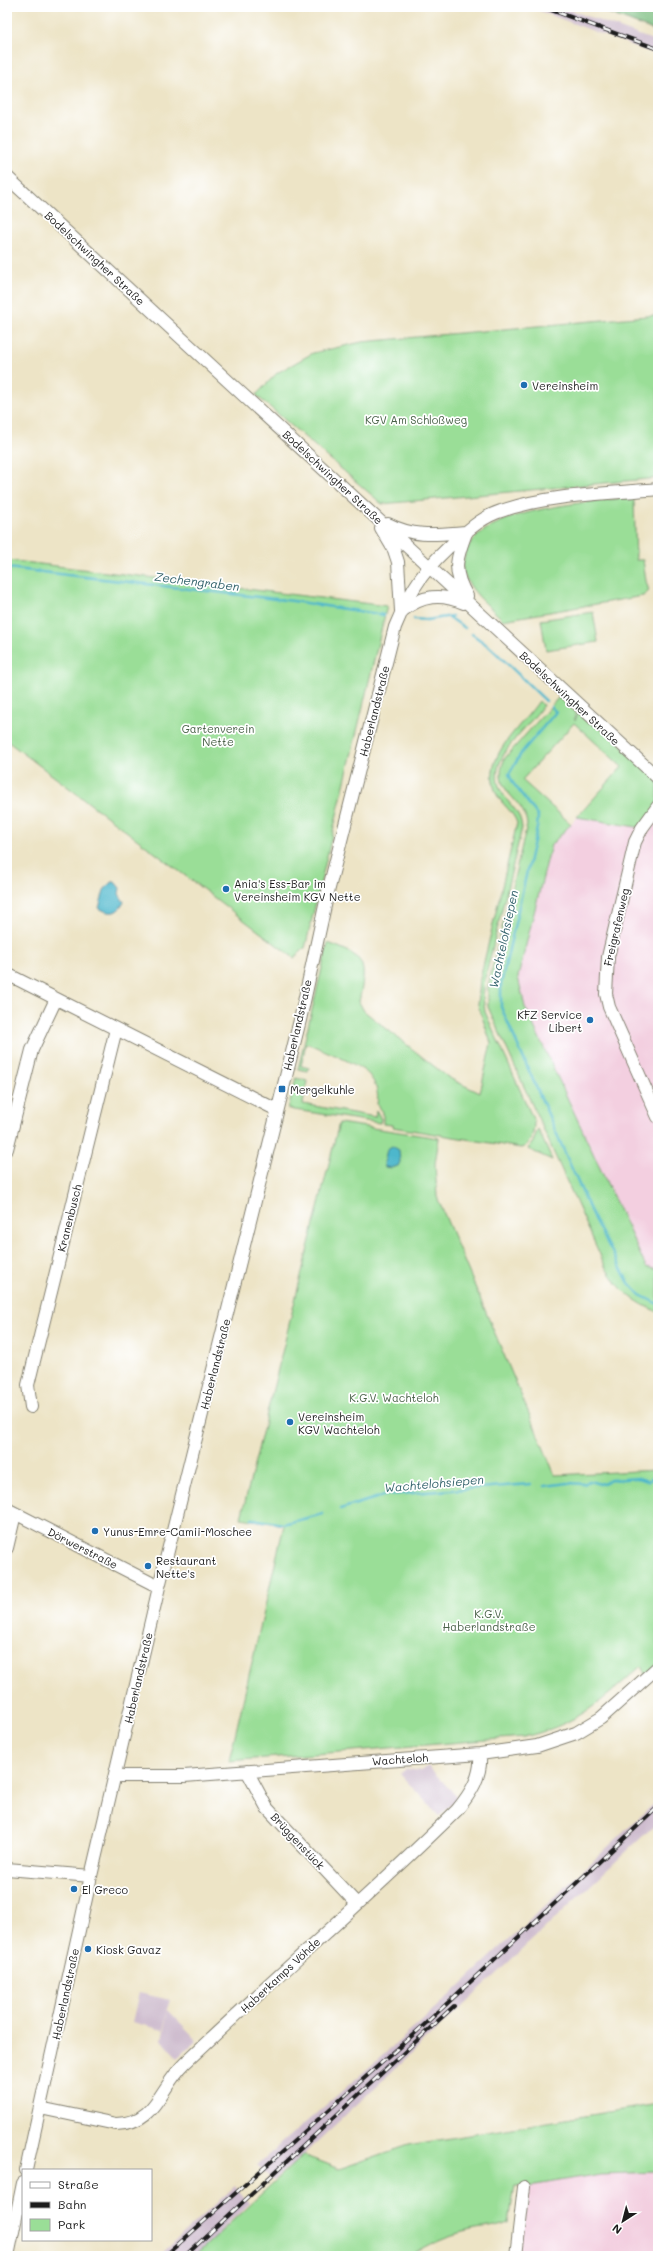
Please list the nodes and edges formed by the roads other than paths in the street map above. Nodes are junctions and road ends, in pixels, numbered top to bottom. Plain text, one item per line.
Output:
1 (7, 177) edge
2 (658, 489) edge
3 (374, 516) junction
4 (467, 532) junction
5 (428, 566) junction
6 (474, 608) junction
7 (401, 612) junction
8 (658, 778) edge
9 (658, 806) edge
10 (7, 974) edge
11 (56, 999) junction
12 (116, 1029) junction
13 (277, 1110) junction
14 (658, 1117) edge
15 (7, 1145) edge
16 (31, 1407) dead end
17 (11, 1511) edge
18 (7, 1548) edge
19 (159, 1587) junction
20 (658, 1666) edge
21 (480, 1754) junction
22 (247, 1772) junction
23 (116, 1776) junction
24 (7, 1869) edge
25 (91, 1876) junction
26 (357, 1904) junction
27 (40, 2108) junction
28 (26, 2169) edge
29 (524, 2187) dead end
30 (22, 2188) edge
31 (8, 2256) edge
32 (516, 2256) edge

1 - 3 street, Bodelschwingher Straße
2 - 4 street, Haberlandstraße
3 - 4 street
3 - 5 street, Bodelschwingher Straße
3 - 7 street
4 - 5 street, Haberlandstraße
4 - 6 street
5 - 6 street, Bodelschwingher Straße
5 - 7 street, Haberlandstraße
6 - 7 street
6 - 8 street, Bodelschwingher Straße
7 - 13 street, Haberlandstraße
9 - 14 street, Freigrafenweg
10 - 11 street
11 - 12 street
11 - 15 street
12 - 13 street
12 - 16 street, Kranenbusch
13 - 19 street, Haberlandstraße
17 - 18 street
17 - 19 street, Dörwerstraße
19 - 23 street, Haberlandstraße
20 - 21 street, Wachteloh
21 - 22 street, Wachteloh
21 - 26 street, Haberkamps Vöhde
22 - 23 street, Wachteloh
22 - 26 street, Brüggenstück
23 - 25 street, Haberlandstraße
24 - 25 street
25 - 27 street, Haberlandstraße
26 - 27 street, Haberkamps Vöhde
27 - 28 street, Haberlandstraße
29 - 32 street
30 - 31 street

